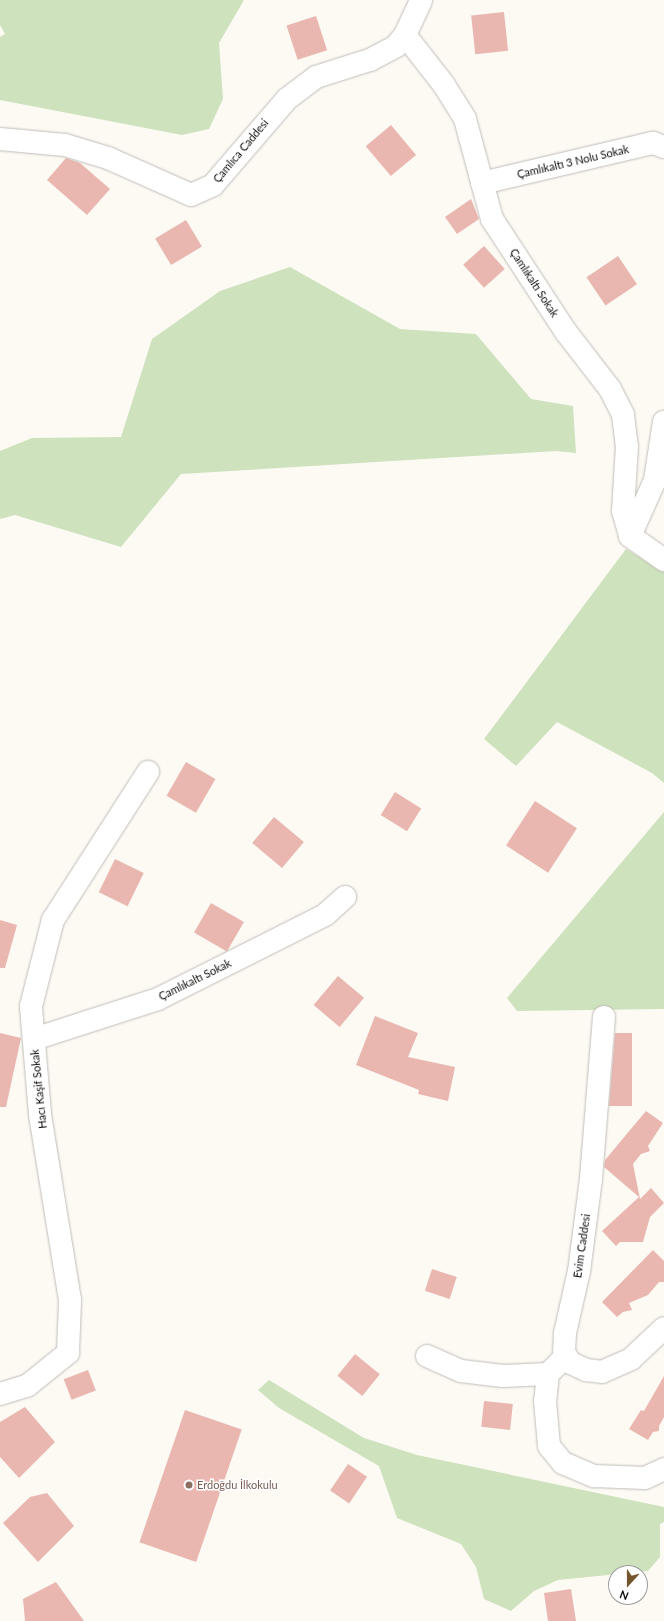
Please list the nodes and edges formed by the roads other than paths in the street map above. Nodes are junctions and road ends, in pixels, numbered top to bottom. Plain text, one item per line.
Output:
1 (421, 0) edge
2 (405, 35) junction
3 (0, 139) edge
4 (664, 148) edge
5 (482, 183) junction
6 (664, 422) edge
7 (630, 536) junction
8 (664, 560) edge
9 (148, 772) dead end
10 (345, 897) dead end
11 (604, 1017) dead end
12 (34, 1039) junction
13 (664, 1328) edge
14 (428, 1356) dead end
15 (566, 1356) junction
16 (548, 1374) junction
17 (0, 1394) edge
18 (664, 1469) edge

1 - 2 street, Çamlıca Caddesi
2 - 3 street, Çamlıca Caddesi
2 - 5 street, Çamlıkaltı Sokak
4 - 5 street, Çamlıkaltı 3 Nolu Sokak
5 - 7 street, Çamlıkaltı Sokak
6 - 7 street
7 - 8 street
9 - 12 street, Hacı Kaşif Sokak
10 - 12 street, Çamlıkaltı Sokak
11 - 15 street, Evim Caddesi
12 - 17 street, Hacı Kaşif Sokak
13 - 15 street
14 - 16 street
15 - 16 street
16 - 18 street

